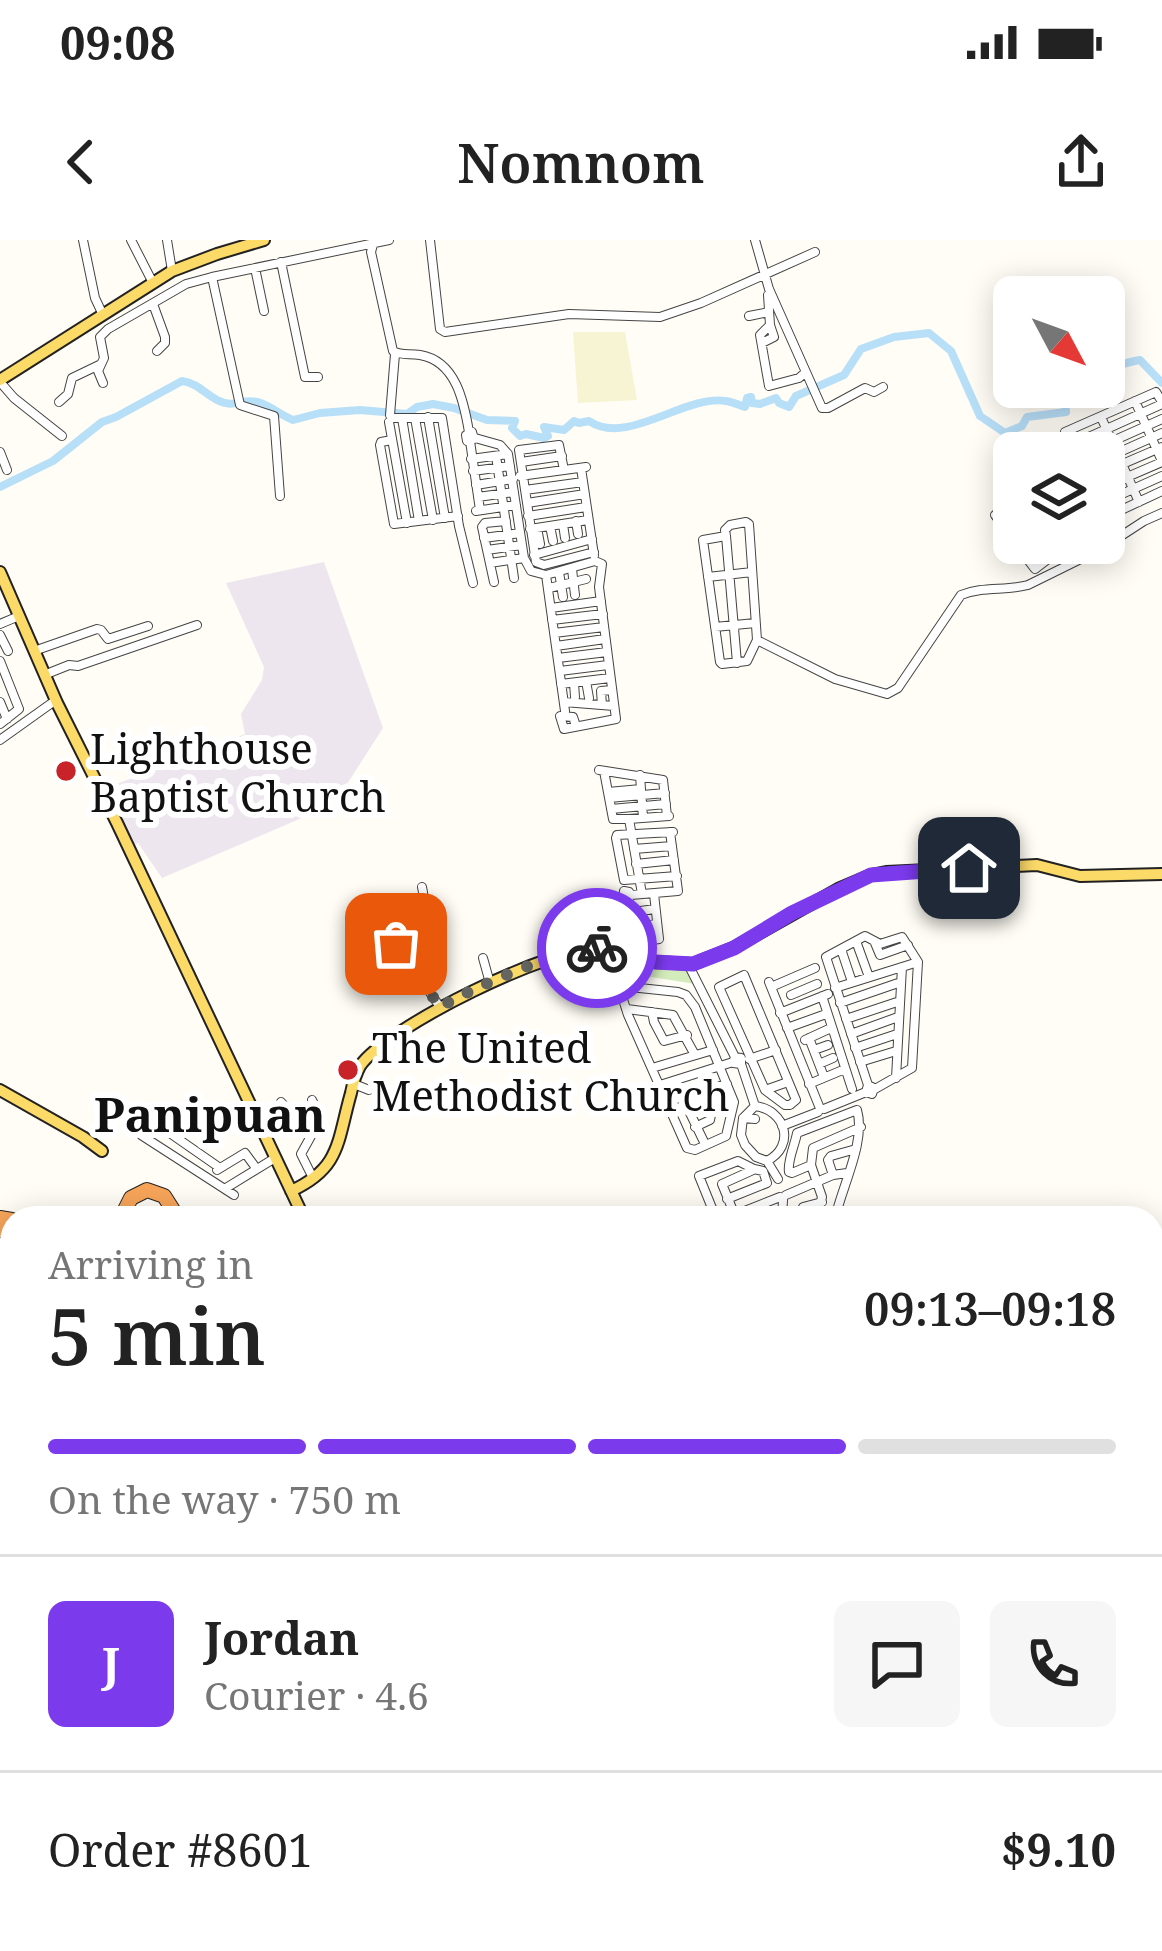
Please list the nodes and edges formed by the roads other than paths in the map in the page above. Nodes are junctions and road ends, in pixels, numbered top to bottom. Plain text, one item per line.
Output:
1 (83, 240) edge
2 (131, 240) edge
3 (167, 240) edge
4 (249, 240) edge
5 (264, 240) edge
6 (389, 240) edge
7 (430, 240) edge
8 (755, 240) edge
9 (374, 242) edge
10 (217, 248) edge
11 (815, 252) dead end
12 (762, 260) junction
13 (281, 262) junction
14 (255, 268) junction
15 (778, 269) junction
16 (162, 275) junction
17 (212, 278) junction
18 (766, 278) junction
19 (172, 291) junction
20 (153, 304) junction
21 (264, 311) dead end
22 (769, 312) junction
23 (102, 313) junction
24 (749, 316) dead end
25 (157, 350) dead end
26 (395, 354) junction
27 (100, 364) junction
28 (806, 372) junction
29 (4, 376) edge
30 (318, 377) dead end
31 (104, 383) dead end
32 (883, 387) dead end
33 (1135, 401) junction
34 (59, 402) dead end
35 (1162, 403) edge
36 (1140, 413) junction
37 (393, 416) junction
38 (428, 417) junction
39 (1101, 417) junction
40 (415, 418) junction
41 (1162, 419) edge
42 (1146, 426) junction
43 (1106, 429) junction
44 (1066, 432) edge
45 (1101, 432) edge
46 (1108, 432) edge
47 (1162, 433) edge
48 (1125, 435) edge
49 (62, 436) dead end
50 (470, 438) junction
51 (1151, 438) junction
52 (1159, 448) edge
53 (1125, 449) edge
54 (0, 452) edge
55 (508, 454) junction
56 (496, 456) junction
57 (471, 458) junction
58 (1162, 461) edge
59 (1125, 463) edge
60 (498, 468) junction
61 (7, 470) dead end
62 (564, 470) junction
63 (1125, 470) edge
64 (473, 471) junction
65 (516, 472) junction
66 (1162, 476) edge
67 (1128, 477) junction
68 (1125, 478) edge
69 (500, 481) junction
70 (583, 482) junction
71 (476, 485) junction
72 (1134, 489) junction
73 (519, 491) junction
74 (1162, 491) edge
75 (1125, 493) edge
76 (502, 494) junction
77 (584, 494) junction
78 (280, 496) dead end
79 (478, 497) junction
80 (1139, 502) junction
81 (521, 504) junction
82 (504, 507) junction
83 (586, 507) junction
84 (1125, 512) edge
85 (1162, 513) edge
86 (458, 516) junction
87 (445, 518) junction
88 (523, 518) junction
89 (433, 520) junction
90 (588, 520) junction
91 (419, 521) junction
92 (506, 521) junction
93 (576, 521) junction
94 (563, 524) junction
95 (550, 526) junction
96 (529, 530) junction
97 (508, 534) junction
98 (578, 534) dead end
99 (1125, 534) edge
100 (726, 536) junction
101 (484, 538) junction
102 (565, 538) dead end
103 (592, 538) junction
104 (553, 541) dead end
105 (541, 544) dead end
106 (522, 545) junction
107 (510, 547) junction
108 (487, 550) junction
109 (529, 556) junction
110 (594, 556) junction
111 (512, 560) junction
112 (490, 563) junction
113 (1072, 564) edge
114 (584, 565) junction
115 (572, 568) junction
116 (0, 572) edge
117 (559, 572) junction
118 (752, 572) junction
119 (730, 574) junction
120 (546, 575) junction
121 (708, 577) junction
122 (586, 579) junction
123 (574, 581) junction
124 (472, 583) dead end
125 (561, 584) junction
126 (599, 587) junction
127 (548, 588) junction
128 (575, 595) dead end
129 (563, 598) dead end
130 (601, 601) junction
131 (551, 608) junction
132 (603, 614) junction
133 (8, 618) edge
134 (553, 620) junction
135 (756, 623) junction
136 (196, 625) dead end
137 (735, 625) junction
138 (148, 626) dead end
139 (604, 627) junction
140 (715, 627) junction
141 (554, 633) junction
142 (605, 639) junction
143 (758, 640) junction
144 (556, 646) junction
145 (34, 651) junction
146 (608, 652) junction
147 (558, 658) junction
148 (0, 661) edge
149 (737, 663) junction
150 (608, 665) junction
151 (560, 671) junction
152 (44, 675) junction
153 (610, 678) junction
154 (586, 681) junction
155 (574, 683) junction
156 (561, 685) junction
157 (612, 689) junction
158 (575, 697) dead end
159 (589, 698) dead end
160 (56, 700) junction
161 (0, 702) edge
162 (614, 706) junction
163 (561, 711) junction
164 (601, 714) junction
165 (3, 722) edge
166 (576, 726) junction
167 (0, 740) edge
168 (640, 775) junction
169 (642, 797) junction
170 (666, 798) junction
171 (610, 800) junction
172 (643, 818) junction
173 (629, 819) junction
174 (632, 834) junction
175 (672, 846) junction
176 (634, 849) junction
177 (674, 860) junction
178 (636, 864) junction
179 (1162, 874) edge
180 (676, 876) junction
181 (639, 878) junction
182 (422, 887) dead end
183 (654, 894) junction
184 (633, 896) junction
185 (655, 909) junction
186 (626, 913) junction
187 (657, 924) junction
188 (630, 927) junction
189 (856, 941) junction
190 (841, 949) junction
191 (636, 952) junction
192 (483, 958) dead end
193 (917, 962) junction
194 (693, 965) junction
195 (902, 967) junction
196 (869, 977) junction
197 (786, 982) junction
198 (852, 982) junction
199 (901, 982) junction
200 (490, 983) junction
201 (824, 990) junction
202 (738, 1000) dead end
203 (899, 1001) junction
204 (840, 1003) junction
205 (727, 1004) junction
206 (440, 1007) junction
207 (627, 1009) junction
208 (652, 1012) junction
209 (780, 1012) junction
210 (826, 1014) junction
211 (898, 1017) junction
212 (846, 1019) junction
213 (787, 1028) junction
214 (831, 1028) junction
215 (851, 1034) junction
216 (897, 1034) junction
217 (686, 1035) junction
218 (828, 1045) dead end
219 (785, 1048) junction
220 (855, 1048) junction
221 (713, 1050) junction
222 (814, 1050) junction
223 (896, 1051) junction
224 (695, 1055) junction
225 (833, 1058) dead end
226 (740, 1061) junction
227 (860, 1062) junction
228 (819, 1064) junction
229 (722, 1067) junction
230 (652, 1068) junction
231 (845, 1069) junction
232 (824, 1077) junction
233 (896, 1078) junction
234 (788, 1082) junction
235 (352, 1084) junction
236 (728, 1084) junction
237 (809, 1084) junction
238 (660, 1085) junction
239 (712, 1089) junction
240 (852, 1089) dead end
241 (870, 1089) junction
242 (0, 1090) edge
243 (369, 1090) dead end
244 (765, 1090) junction
245 (280, 1102) dead end
246 (666, 1102) junction
247 (308, 1103) dead end
248 (713, 1106) junction
249 (753, 1107) junction
250 (769, 1108) junction
251 (820, 1109) junction
252 (290, 1117) junction
253 (742, 1118) junction
254 (782, 1126) junction
255 (695, 1127) junction
256 (861, 1127) junction
257 (295, 1130) dead end
258 (262, 1132) junction
259 (705, 1144) junction
260 (856, 1149) junction
261 (102, 1151) dead end
262 (275, 1158) junction
263 (765, 1165) junction
264 (811, 1165) junction
265 (220, 1168) junction
266 (256, 1168) junction
267 (848, 1173) junction
268 (833, 1175) junction
269 (207, 1177) junction
270 (314, 1179) junction
271 (817, 1182) junction
272 (224, 1188) junction
273 (291, 1191) junction
274 (234, 1195) dead end
275 (783, 1196) junction
276 (727, 1199) junction
277 (822, 1202) junction
278 (126, 1206) edge
279 (169, 1206) edge
280 (298, 1206) edge
281 (711, 1206) edge
282 (729, 1206) edge
283 (759, 1206) edge
284 (783, 1206) edge
285 (809, 1206) edge
286 (821, 1206) edge
287 (838, 1206) edge

1 - 23 street
2 - 16 street
3 - 16 street
4 - 10 main road
5 - 10 main road
6 - 9 street
7 - 18 street
8 - 12 street
9 - 13 street
9 - 26 street
10 - 16 main road
11 - 15 street
12 - 15 street
12 - 18 street
13 - 14 street
13 - 30 street
14 - 17 street
14 - 21 street
15 - 18 street
16 - 19 street
16 - 23 main road
17 - 19 street
17 - 78 street
18 - 22 street
18 - 28 street
19 - 20 street
20 - 25 street
20 - 27 street
22 - 24 street
22 - 28 street
23 - 29 main road
26 - 37 street
26 - 50 street
27 - 31 street
27 - 34 street
28 - 32 street
29 - 49 street
33 - 35 street
33 - 36 street
33 - 39 street
35 - 36 street
36 - 42 street
36 - 43 street
37 - 40 street
37 - 91 street
37 - 91 street
38 - 40 street
38 - 86 street
38 - 87 street
39 - 43 street
39 - 44 street
40 - 89 street
41 - 42 street
42 - 48 street
42 - 51 street
43 - 45 street
43 - 46 street
47 - 51 street
50 - 55 street
50 - 57 street
51 - 52 street
51 - 53 street
52 - 58 street
52 - 59 street
54 - 61 street
55 - 56 street
55 - 65 street
56 - 57 street
56 - 60 street
57 - 64 street
58 - 67 street
60 - 64 street
60 - 65 street
60 - 69 street
62 - 65 street
62 - 65 street
62 - 70 street
63 - 67 street
64 - 71 street
65 - 69 street
65 - 73 street
66 - 72 street
67 - 68 street
67 - 72 street
69 - 71 street
69 - 76 street
70 - 73 street
70 - 77 street
71 - 79 street
72 - 75 street
72 - 80 street
73 - 76 street
73 - 81 street
74 - 80 street
76 - 79 street
76 - 82 street
77 - 81 street
77 - 83 street
79 - 82 street
80 - 84 street
81 - 82 street
81 - 88 street
82 - 92 street
83 - 88 street
83 - 90 street
85 - 99 street
86 - 87 street
86 - 124 street
87 - 89 street
88 - 92 street
88 - 96 street
89 - 91 street
90 - 93 street
90 - 103 street
92 - 97 street
92 - 101 street
93 - 94 street
93 - 98 street
94 - 95 street
94 - 102 street
95 - 96 street
95 - 104 street
96 - 97 street
96 - 105 street
96 - 106 street
96 - 109 street
97 - 101 street
97 - 107 street
100 - 118 street
100 - 119 street
100 - 121 street
101 - 108 street
103 - 109 street
103 - 110 street
106 - 107 street
106 - 109 street
107 - 108 street
107 - 111 street
108 - 112 street
109 - 110 street
109 - 111 street
109 - 120 street
110 - 114 street
110 - 126 street
111 - 112 street
111 - 112 street
113 - 143 street
114 - 115 street
114 - 122 street
115 - 117 street
115 - 123 street
116 - 133 main road
117 - 120 street
117 - 125 street
118 - 119 street
118 - 135 street
119 - 121 street
119 - 137 street
120 - 127 street
121 - 140 street
122 - 123 street
122 - 126 street
123 - 125 street
123 - 128 street
125 - 127 street
125 - 129 street
126 - 130 street
127 - 131 street
130 - 131 street
130 - 132 street
131 - 134 street
132 - 134 street
132 - 139 street
133 - 145 main road
134 - 141 street
135 - 137 street
135 - 143 street
136 - 152 street
137 - 140 street
137 - 149 street
138 - 145 street
139 - 141 street
139 - 142 street
140 - 149 street
141 - 144 street
142 - 144 street
142 - 146 street
143 - 149 street
144 - 147 street
145 - 152 main road
146 - 147 street
146 - 150 street
147 - 151 street
148 - 165 street
150 - 151 street
150 - 153 street
151 - 156 street
152 - 160 main road
153 - 154 street
153 - 157 street
154 - 155 street
154 - 159 street
155 - 156 street
155 - 158 street
156 - 163 street
157 - 162 street
157 - 164 street
160 - 167 street
160 - 258 main road
161 - 165 street
162 - 164 street
162 - 164 street
163 - 164 street
163 - 166 street
163 - 166 street
164 - 166 street
168 - 169 street
168 - 170 street
168 - 171 street
169 - 170 street
169 - 171 street
169 - 171 street
169 - 172 street
170 - 172 street
171 - 173 street
172 - 173 street
173 - 174 street
174 - 175 street
174 - 176 street
174 - 181 street
175 - 176 street
175 - 177 street
176 - 178 street
177 - 178 street
177 - 180 street
178 - 181 street
179 - 194 main road
180 - 181 street
180 - 183 street
181 - 184 street
182 - 206 street
183 - 184 street
183 - 185 street
184 - 186 street
185 - 186 street
185 - 187 street
186 - 188 street
187 - 188 street
187 - 191 street
188 - 191 street
189 - 190 street
189 - 193 street
189 - 196 street
190 - 198 street
190 - 201 street
191 - 194 main road
191 - 200 main road
192 - 200 street
193 - 195 street
193 - 233 street
194 - 226 street
195 - 196 street
195 - 199 street
196 - 198 street
197 - 201 street
197 - 201 street
197 - 209 street
198 - 201 street
199 - 203 street
199 - 204 street
200 - 206 main road
201 - 204 street
201 - 209 street
201 - 210 street
202 - 205 street
203 - 211 street
203 - 212 street
204 - 212 street
205 - 219 street
205 - 226 street
206 - 235 main road
207 - 208 street
207 - 221 street
207 - 230 street
208 - 217 street
208 - 217 street
209 - 213 street
210 - 213 street
210 - 214 street
211 - 215 street
211 - 216 street
212 - 215 street
213 - 219 street
214 - 222 street
214 - 231 street
215 - 220 street
216 - 220 street
216 - 223 street
217 - 224 street
218 - 222 street
219 - 226 street
219 - 234 street
219 - 237 street
220 - 227 street
221 - 224 street
221 - 229 street
222 - 228 street
223 - 227 street
223 - 233 street
224 - 230 street
225 - 228 street
226 - 229 street
226 - 244 street
226 - 249 street
227 - 241 street
228 - 232 street
229 - 236 street
229 - 238 street
230 - 238 street
231 - 232 street
231 - 240 street
232 - 237 street
233 - 241 street
234 - 244 street
234 - 244 street
235 - 243 street
235 - 270 main road
236 - 239 street
236 - 259 street
237 - 251 street
238 - 246 street
239 - 246 street
239 - 248 street
241 - 251 street
242 - 261 main road
245 - 252 street
246 - 259 street
247 - 270 street
248 - 255 street
248 - 255 street
249 - 250 street
249 - 253 street
250 - 253 street
250 - 254 street
251 - 254 street
252 - 257 street
252 - 258 street
253 - 263 street
254 - 263 street
255 - 259 street
256 - 260 street
256 - 264 street
256 - 264 street
258 - 262 main road
260 - 267 street
260 - 268 street
262 - 266 street
262 - 273 main road
263 - 275 street
263 - 276 street
263 - 276 street
263 - 281 street
264 - 271 street
265 - 266 street
265 - 269 street
265 - 269 street
266 - 272 street
267 - 268 street
267 - 287 street
268 - 271 street
269 - 272 street
270 - 273 main road
271 - 275 street
271 - 277 street
272 - 274 street
273 - 280 main road
275 - 283 street
275 - 284 street
276 - 282 street
277 - 285 street
277 - 286 street
278 - 279 highway

